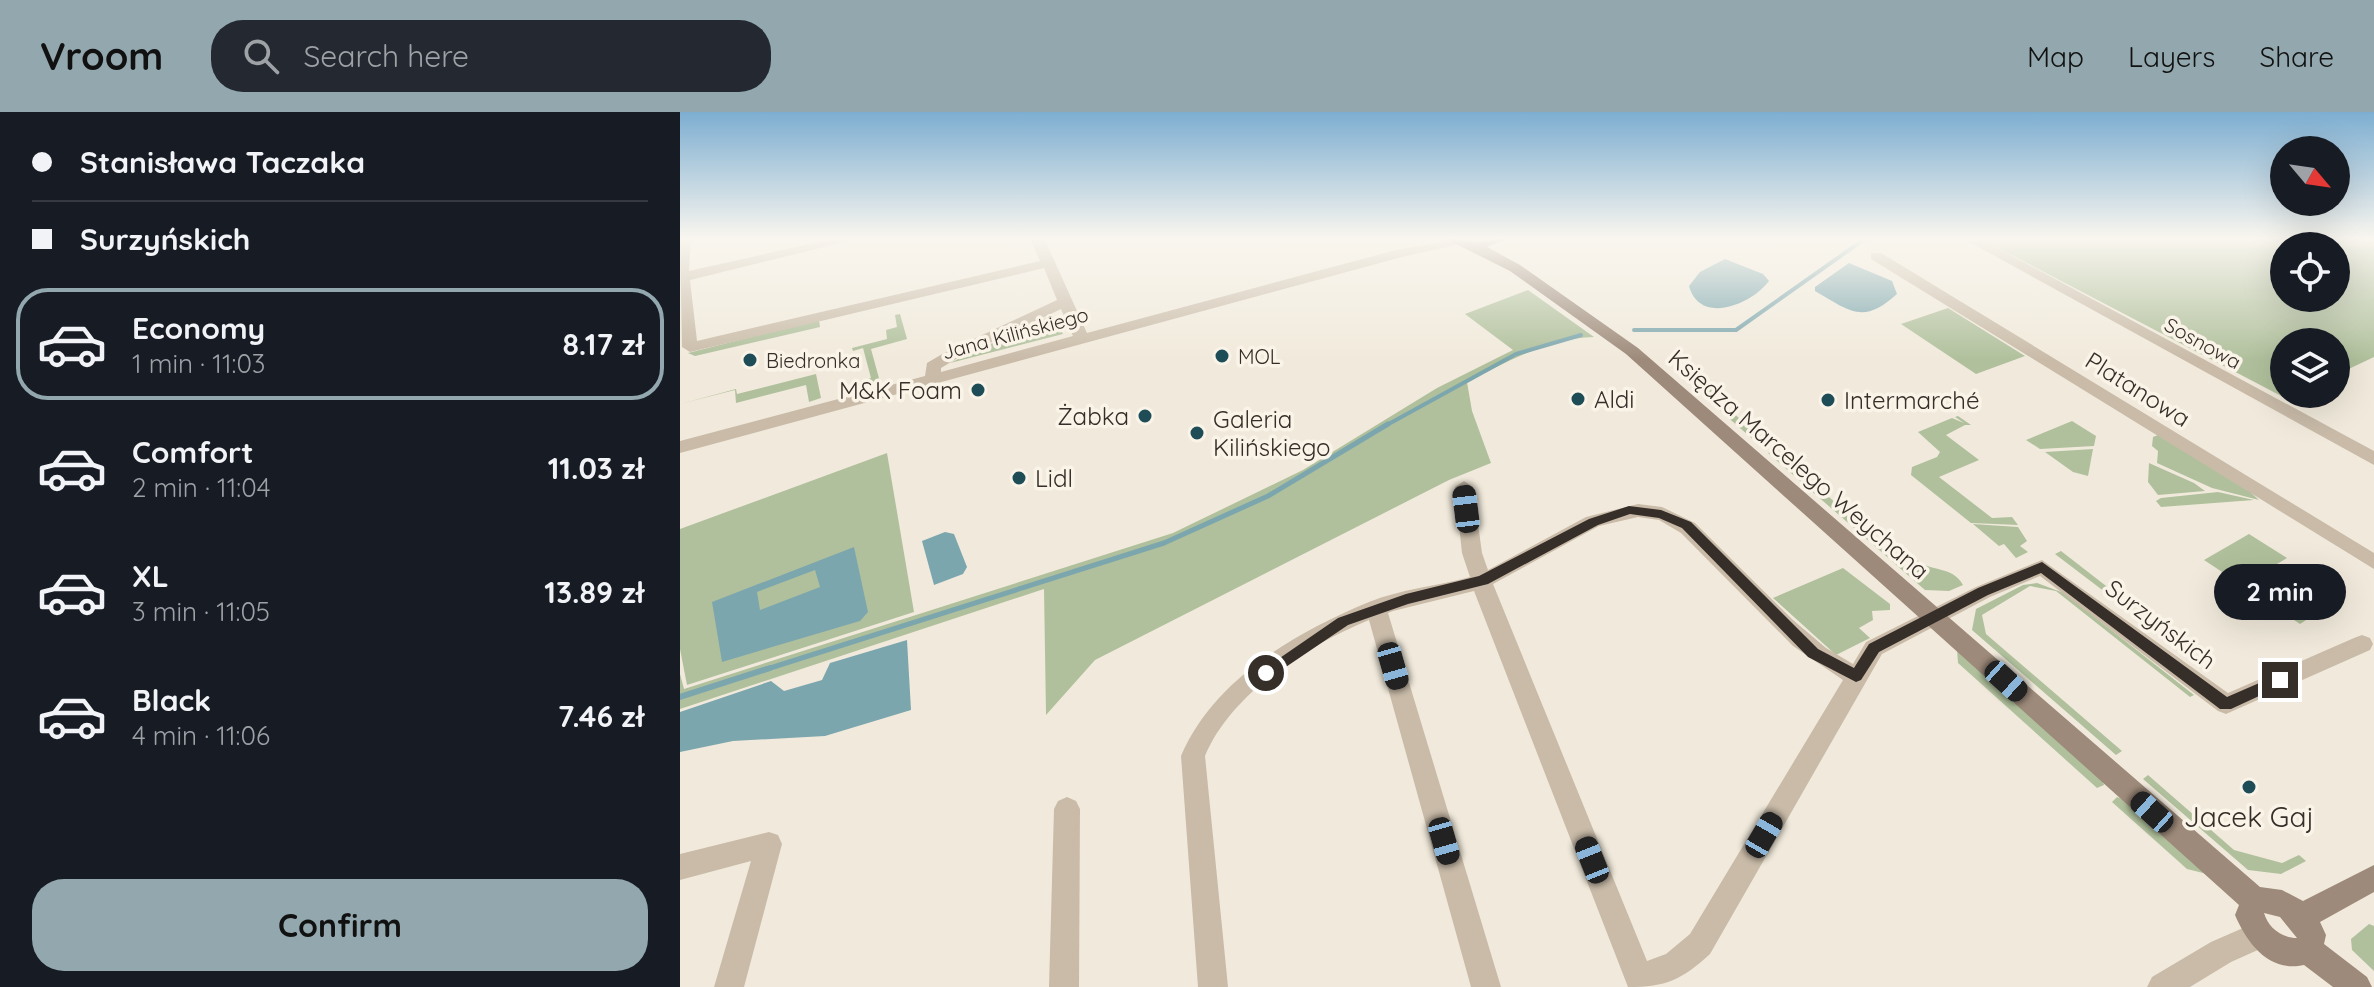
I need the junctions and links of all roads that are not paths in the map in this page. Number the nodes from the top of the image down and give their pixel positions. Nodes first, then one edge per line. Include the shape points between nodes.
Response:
1 (683, 279) edge
2 (981, 279) edge
3 (1056, 279) edge
4 (1305, 279) edge
5 (1530, 279) edge
6 (1913, 279) edge
7 (2044, 279) edge
8 (1066, 301) junction
9 (1082, 339) junction
10 (933, 377) junction
11 (682, 447) edge
12 (2374, 459) edge
13 (1464, 487) dead end
14 (2374, 562) edge
15 (1483, 580) junction
16 (1376, 608) junction
17 (1934, 617) junction
18 (2362, 644) dead end
19 (1856, 676) junction
20 (1067, 809) dead end
21 (680, 867) edge
22 (2374, 878) edge
23 (2255, 901) junction
24 (2301, 917) junction
25 (2259, 935) junction
26 (2308, 950) junction
27 (1642, 982) edge
28 (729, 987) edge
29 (1064, 987) edge
30 (1213, 987) edge
31 (1486, 987) edge
32 (2162, 987) edge
33 (2357, 987) edge

1 - 2 street via 690,347
3 - 8 street
4 - 9 street, Jana Kilińskiego
5 - 17 street, Księdza Marcelego Weychana via 1632,351
6 - 14 street, Platanowa
7 - 12 street, Sosnowa
8 - 9 street
8 - 10 street via 950,356 933,366
9 - 10 street, Jana Kilińskiego
10 - 11 street, Jana Kilińskiego
13 - 15 street via 1472,553
15 - 16 street
15 - 19 street via 1614,514 1661,514 1686,525 1813,653
15 - 27 street
16 - 30 street via 1343,622 1266,673 1217,713 1196,743
16 - 31 street
17 - 18 street, Surzyńskich via 2042,567 2226,704
17 - 19 street via 1874,648
17 - 23 street, Księdza Marcelego Weychana
19 - 27 street via 1700,944 1675,966
20 - 29 street
21 - 28 street via 769,844
22 - 24 street
23 - 24 street via 2276,901
23 - 25 street via 2249,915
24 - 26 street via 2312,935
25 - 26 street via 2285,952
25 - 32 street
26 - 33 street

